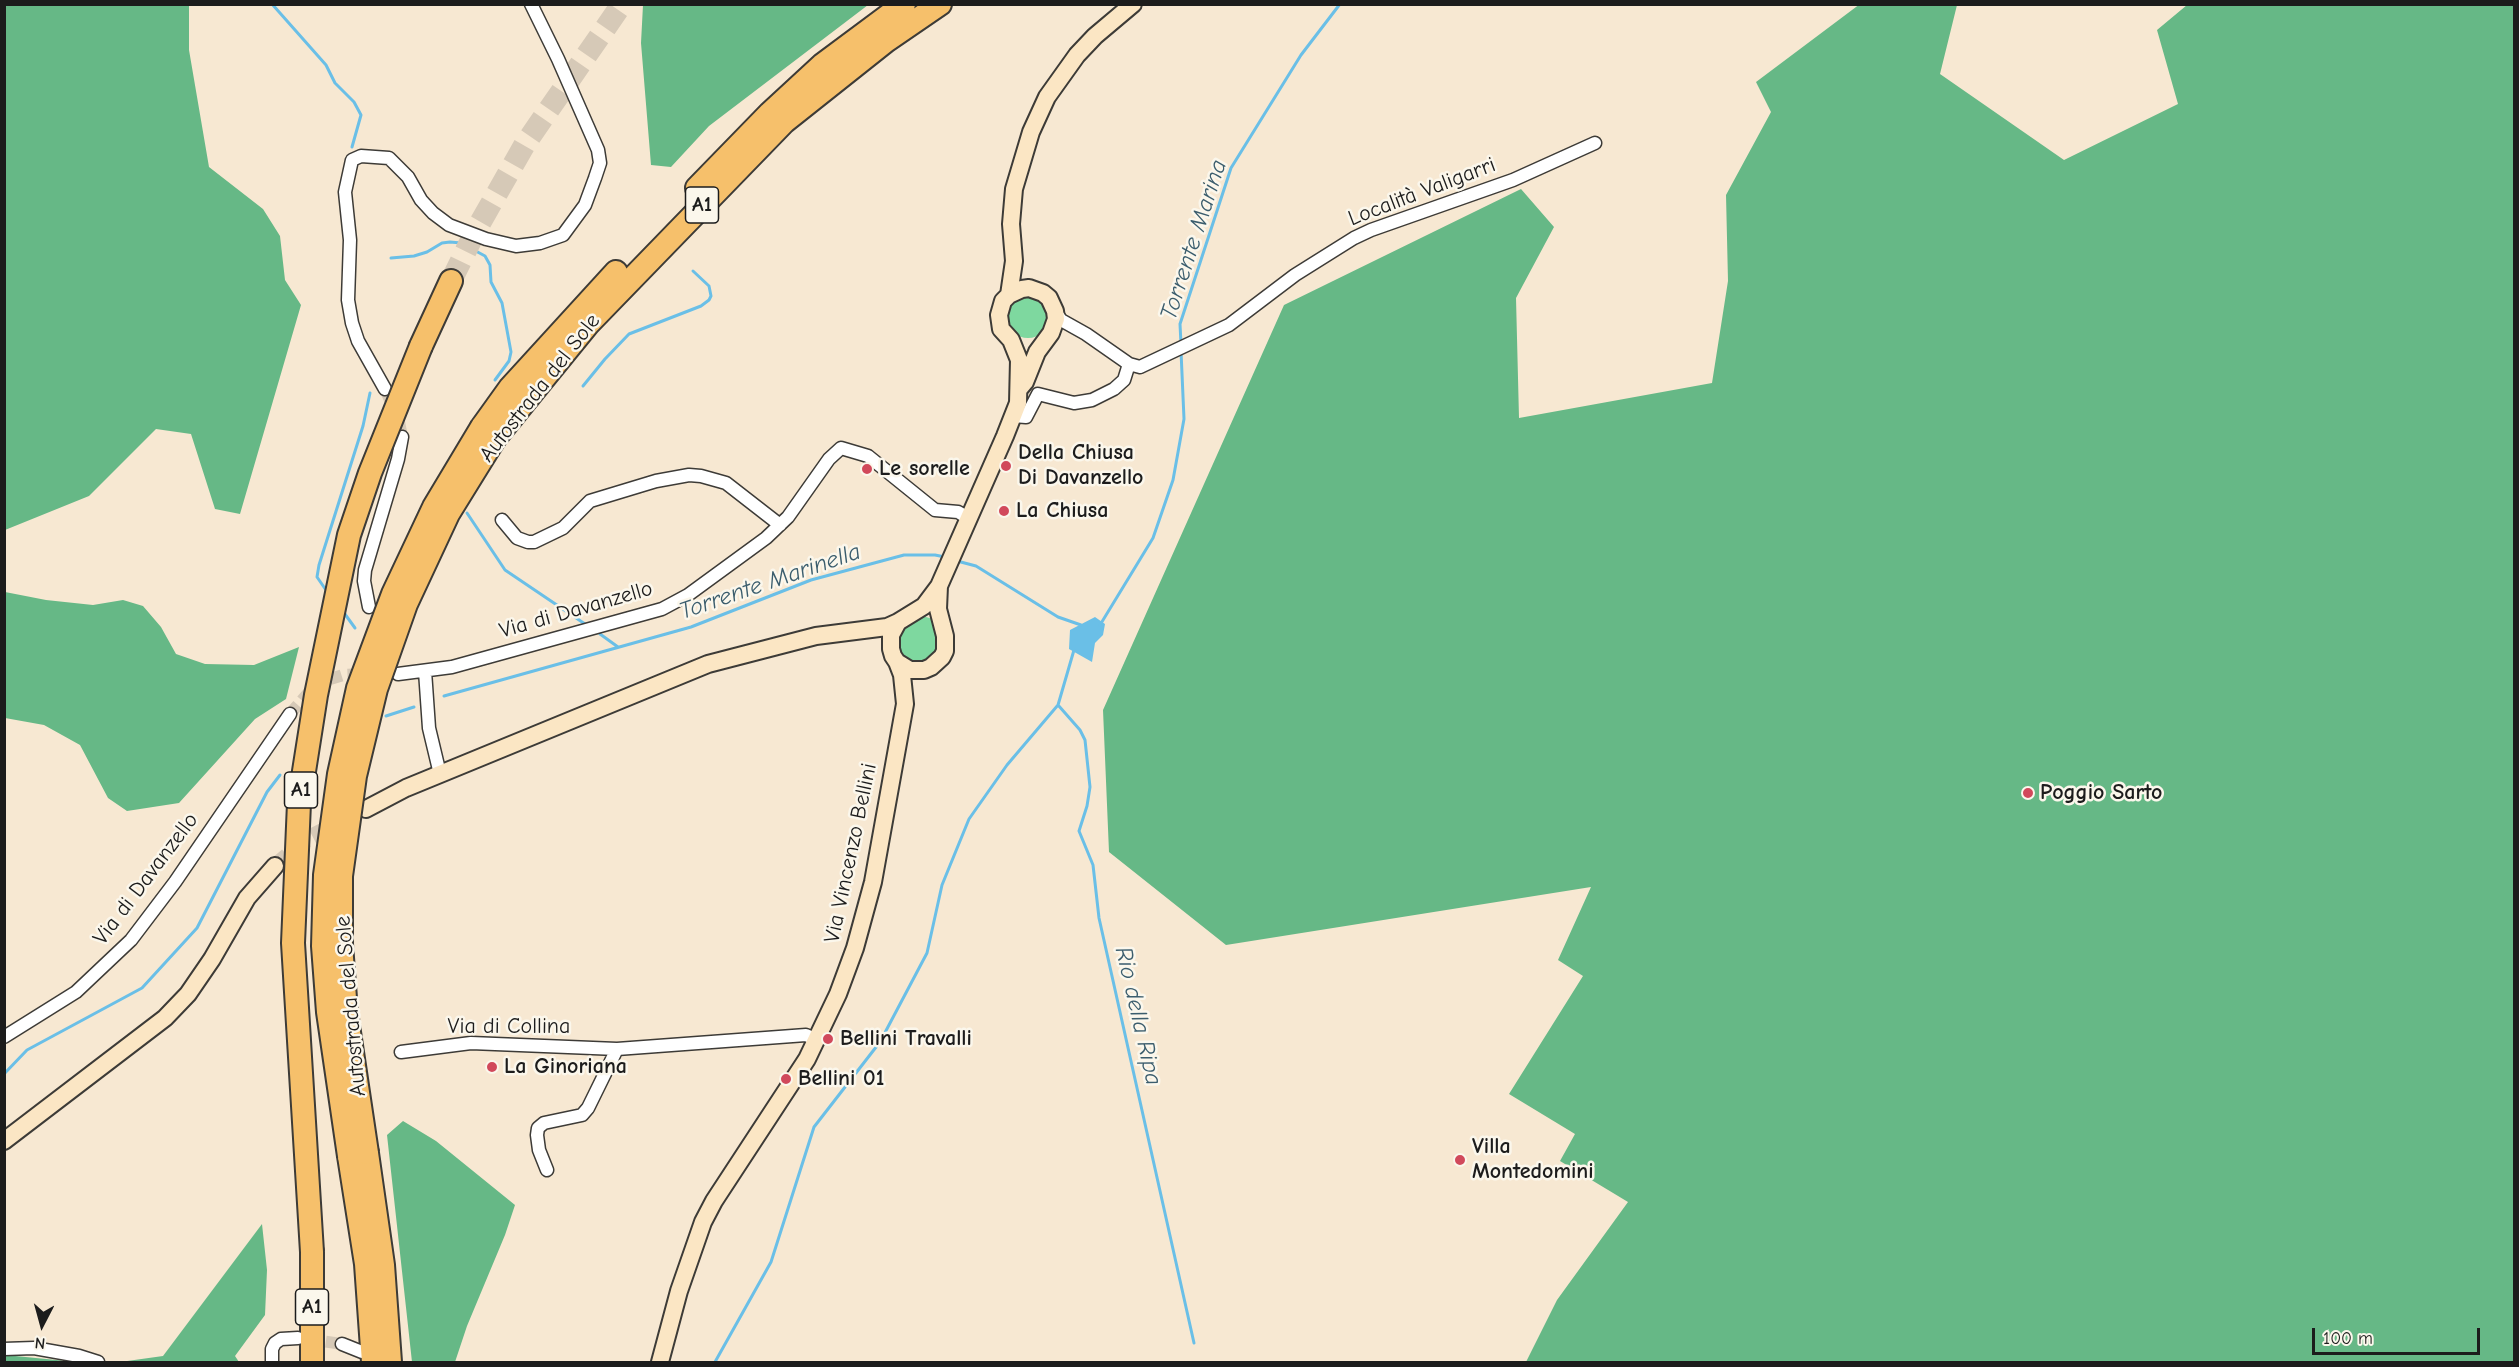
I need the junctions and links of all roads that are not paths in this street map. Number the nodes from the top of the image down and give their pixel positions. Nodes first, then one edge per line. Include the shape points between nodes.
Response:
1 (531, 4) edge
2 (904, 4) edge
3 (940, 4) edge
4 (1133, 4) edge
5 (1595, 143) dead end
6 (1014, 261) junction
7 (451, 281) tunnel mouth
8 (1037, 290) junction
9 (1009, 295) junction
10 (1055, 311) junction
11 (1074, 328) junction
12 (1049, 336) junction
13 (1011, 340) junction
14 (1129, 364) junction
15 (1020, 388) junction
16 (385, 389) tunnel mouth
17 (1013, 416) junction
18 (489, 433) junction
19 (402, 437) tunnel mouth
20 (970, 519) junction
21 (502, 520) dead end
22 (780, 525) junction
23 (941, 582) junction
24 (369, 607) dead end
25 (905, 619) junction
26 (943, 629) junction
27 (851, 631) junction
28 (894, 656) junction
29 (931, 667) junction
30 (425, 671) junction
31 (398, 674) dead end
32 (905, 704) junction
33 (290, 714) tunnel mouth
34 (440, 774) junction
35 (366, 809) dead end
36 (275, 866) tunnel mouth
37 (4, 1038) edge
38 (817, 1040) junction
39 (617, 1048) junction
40 (401, 1052) dead end
41 (4, 1141) edge
42 (358, 1154) junction
43 (547, 1170) dead end
44 (298, 1338) tunnel mouth
45 (342, 1344) tunnel mouth
46 (4, 1349) edge
47 (368, 1357) edge
48 (98, 1362) edge
49 (272, 1362) edge
50 (312, 1362) edge
51 (390, 1362) edge
52 (660, 1362) edge

1 - 16 street via 598,150 600,159 585,205 564,235 516,246 449,225 421,200 408,177 389,158 361,156 352,160 345,192 350,240 348,300 358,341
2 - 18 highway, Autostrada del Sole / A1 via 822,65 770,113 510,388
3 - 18 highway, Autostrada del Sole / A1 via 886,41 784,122 588,324
4 - 6 main road via 1077,55 1047,97 1031,132 1014,189
5 - 14 street, Località Valigarri via 1514,180 1354,238 1213,334 1147,365
6 - 8 main road
6 - 9 main road
7 - 50 highway, A1, bridge via 370,472 350,536 316,695 299,803 292,943 312,1252
8 - 9 main road via 1022,289
8 - 10 main road via 1049,298
9 - 13 main road via 999,315 1001,329
10 - 11 street
10 - 12 main road
11 - 12 street
11 - 14 street
12 - 13 main road via 1025,345
12 - 15 main road
13 - 15 main road via 1019,360
14 - 17 street via 1124,380 1114,390 1092,400 1074,403 1038,394 1026,417
15 - 17 main road
17 - 20 main road
18 - 42 highway, Autostrada del Sole / A1, bridge via 406,604 376,689 355,776 341,876 341,944
19 - 24 street via 365,570
20 - 22 street, Via di Davanzello via 958,512 935,510 868,456 841,448
20 - 23 main road
21 - 22 street via 517,538 534,542 563,528 590,501 689,475 726,483
22 - 30 street, Via di Davanzello via 688,595 662,609
23 - 25 main road via 924,606
23 - 26 main road via 938,609
25 - 26 main road via 926,616
25 - 27 main road via 887,627
25 - 28 main road via 891,635
26 - 29 main road via 945,651
27 - 28 main road via 872,639
27 - 34 main road via 708,664
28 - 29 main road via 910,670
28 - 32 main road, Via Vincenzo Bellini via 902,675
29 - 32 main road, Via Vincenzo Bellini
30 - 31 street, Via di Davanzello
30 - 34 street via 429,728
32 - 38 main road, Via Vincenzo Bellini via 866,914
33 - 37 street, Via di Davanzello via 131,940 76,992
34 - 35 main road
36 - 41 main road via 248,898 188,994 165,1018
38 - 39 street, Via di Collina via 806,1035
38 - 52 main road, Via Vincenzo Bellini via 703,1222
39 - 40 street, Via di Collina via 471,1043
39 - 43 street via 582,1115 544,1123 538,1128 539,1150
42 - 47 highway, Autostrada del Sole / A1
42 - 51 highway, Autostrada del Sole / A1 via 382,1265
44 - 49 street via 275,1343
45 - 47 street
46 - 48 street via 34,1348

